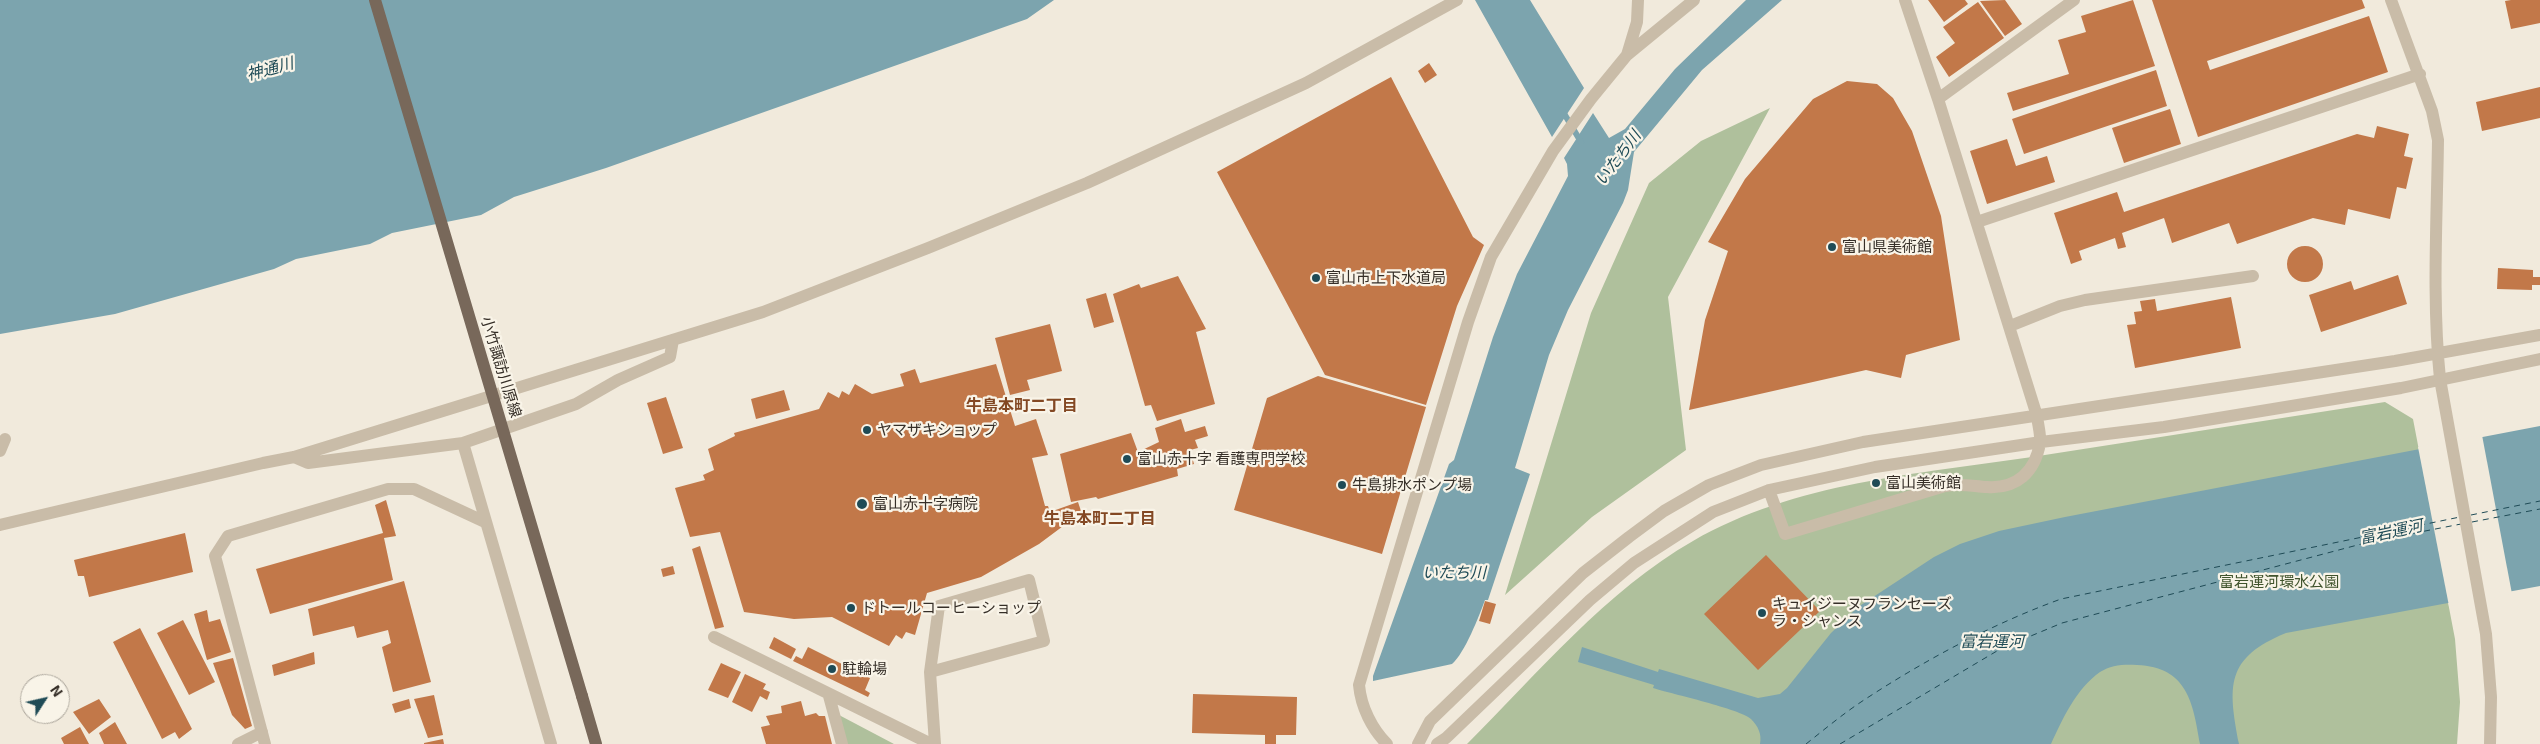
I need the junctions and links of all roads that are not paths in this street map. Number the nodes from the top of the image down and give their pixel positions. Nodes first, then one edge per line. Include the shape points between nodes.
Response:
1 (375, 0) edge
2 (1457, 0) edge
3 (1638, 0) edge
4 (1694, 0) edge
5 (1905, 0) edge
6 (2074, 0) edge
7 (2391, 0) edge
8 (1627, 55) junction
9 (2420, 74) junction
10 (1938, 99) junction
11 (1977, 222) junction
12 (2253, 276) dead end
13 (2010, 326) junction
14 (2540, 335) edge
15 (673, 340) junction
16 (2437, 353) junction
17 (2540, 359) edge
18 (2440, 380) junction
19 (2037, 416) junction
20 (2041, 442) junction
21 (462, 443) junction
22 (294, 457) junction
23 (1769, 490) junction
24 (485, 522) junction
25 (0, 525) edge
26 (714, 637) dead end
27 (930, 672) junction
28 (829, 696) junction
29 (264, 738) edge
30 (238, 744) edge
31 (552, 744) edge
32 (596, 744) edge
33 (842, 744) edge
34 (931, 744) edge
35 (935, 744) edge
36 (1387, 744) edge
37 (1418, 744) edge
38 (1437, 744) edge
39 (2490, 744) edge

1 - 32 main road, 小竹諏訪川原線, bridge
2 - 15 street via 1306,83 1087,183 762,312
3 - 8 street via 1638,22
4 - 8 street
5 - 10 street
6 - 10 street
7 - 9 street
8 - 36 street via 1553,150 1488,266 1468,322 1359,685 1360,699 1376,733
9 - 11 street
9 - 16 street via 2438,140
10 - 11 street
11 - 13 street
12 - 13 street via 2084,300
13 - 19 street
14 - 16 street
15 - 21 street via 670,357 618,380 576,404
15 - 22 street
16 - 18 street
16 - 19 street
17 - 18 street
18 - 20 street via 2164,427
18 - 39 street via 2486,634 2491,697
19 - 20 street
19 - 37 street via 1863,442 1761,466 1709,485 1664,511 1583,573 1430,721
20 - 23 street via 1875,467
20 - 23 street via 2035,462 2020,481 2009,485 1945,486 1786,534
21 - 22 street via 308,463
21 - 24 street
22 - 25 street
23 - 38 street via 1712,512 1634,563 1590,600
24 - 29 street via 414,489 388,490 228,536 215,556
24 - 31 street
26 - 28 street
27 - 27 street via 939,606 1029,580 1044,641
27 - 35 street
28 - 33 street
28 - 34 street
29 - 30 street

